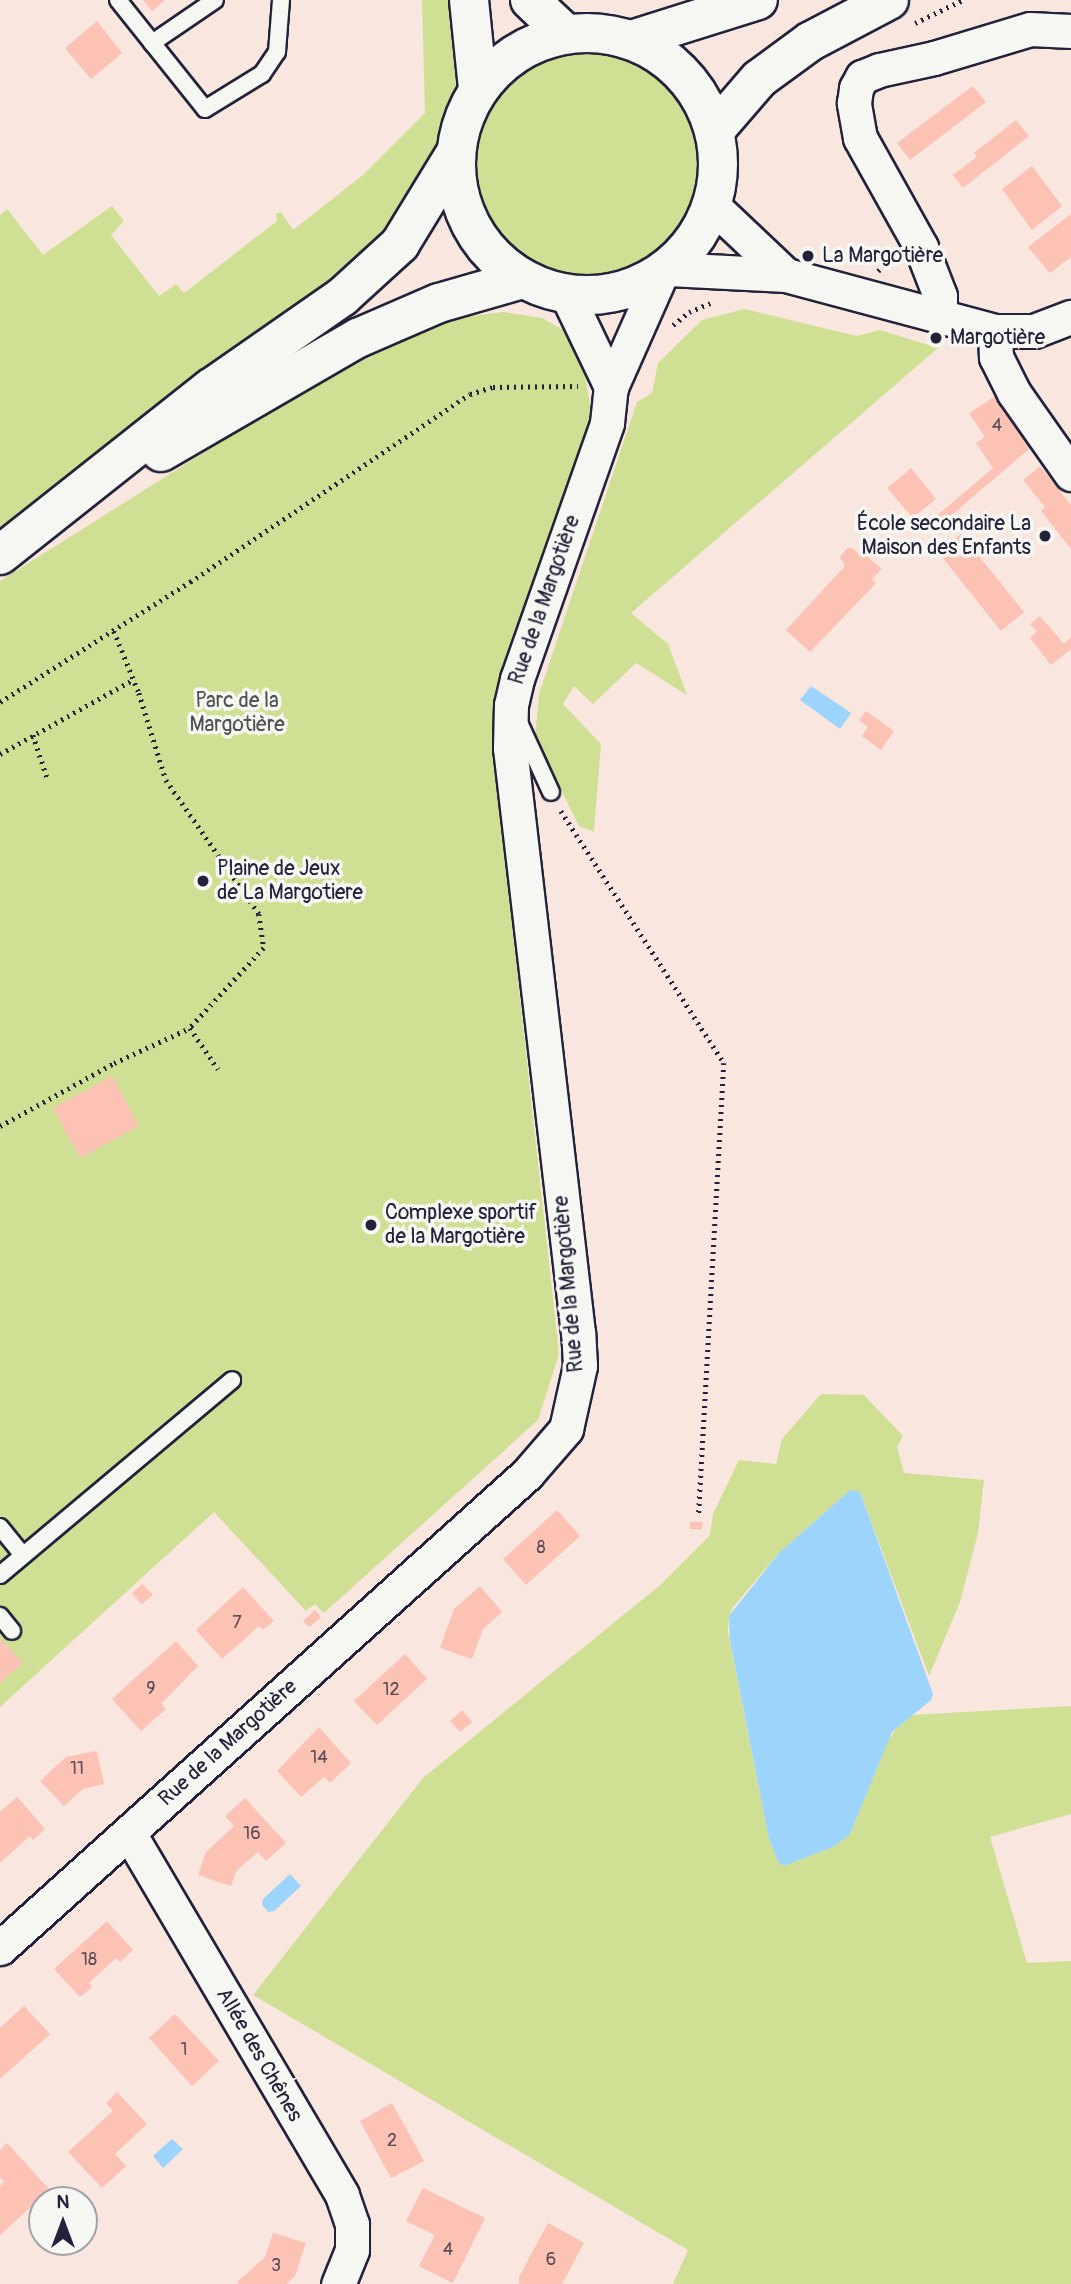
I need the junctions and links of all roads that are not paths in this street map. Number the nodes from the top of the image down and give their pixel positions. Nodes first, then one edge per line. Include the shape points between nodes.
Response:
1 (118, 0) edge
2 (215, 0) edge
3 (281, 0) edge
4 (469, 0) edge
5 (530, 0) edge
6 (758, 0) edge
7 (889, 0) edge
8 (1071, 31) edge
9 (566, 34) junction
10 (631, 40) junction
11 (152, 43) junction
12 (478, 89) junction
13 (715, 130) junction
14 (455, 154) junction
15 (713, 206) junction
16 (665, 271) junction
17 (786, 275) junction
18 (522, 279) junction
19 (567, 295) junction
20 (940, 317) junction
21 (1071, 317) edge
22 (995, 331) junction
23 (611, 387) junction
24 (1071, 474) edge
25 (57, 513) junction
26 (0, 555) edge
27 (511, 705) junction
28 (551, 792) road end
29 (232, 1380) dead end
30 (0, 1527) edge
31 (23, 1555) junction
32 (0, 1575) edge
33 (0, 1616) edge
34 (12, 1631) dead end
35 (129, 1833) junction
36 (0, 1948) edge
37 (338, 2284) edge

1 - 11 lane
2 - 11 lane
3 - 11 lane via 277,52 262,74 205,109
4 - 12 main road
5 - 9 main road
6 - 10 main road
7 - 13 main road via 811,41 759,79
8 - 20 street via 1030,29 879,70 862,77 856,88 860,138 921,247 940,296
9 - 10 main road via 599,33
9 - 12 main road via 516,53
10 - 13 main road via 660,54 684,75 703,100
12 - 14 main road via 462,120
13 - 15 main road via 720,168
14 - 18 main road via 457,191 470,226 492,256
14 - 25 main road via 400,244 342,297 211,388
15 - 16 main road via 695,240
15 - 17 street
16 - 17 street
16 - 19 main road via 616,293
16 - 23 street, Rue de la Margotière
17 - 20 street
18 - 19 main road
18 - 25 main road via 439,303 358,338
19 - 23 street
20 - 22 street
21 - 22 street via 1034,331
22 - 24 street via 996,357 1014,393
23 - 27 street, Rue de la Margotière via 607,423
25 - 26 main road
27 - 28 lane
27 - 35 street, Rue de la Margotière via 510,748 580,1366 566,1429 527,1474
29 - 31 lane
30 - 31 lane
31 - 32 lane
33 - 34 lane
35 - 36 street, Rue de la Margotière
35 - 37 street, Allée des Chênes via 342,2195 352,2224 352,2250

